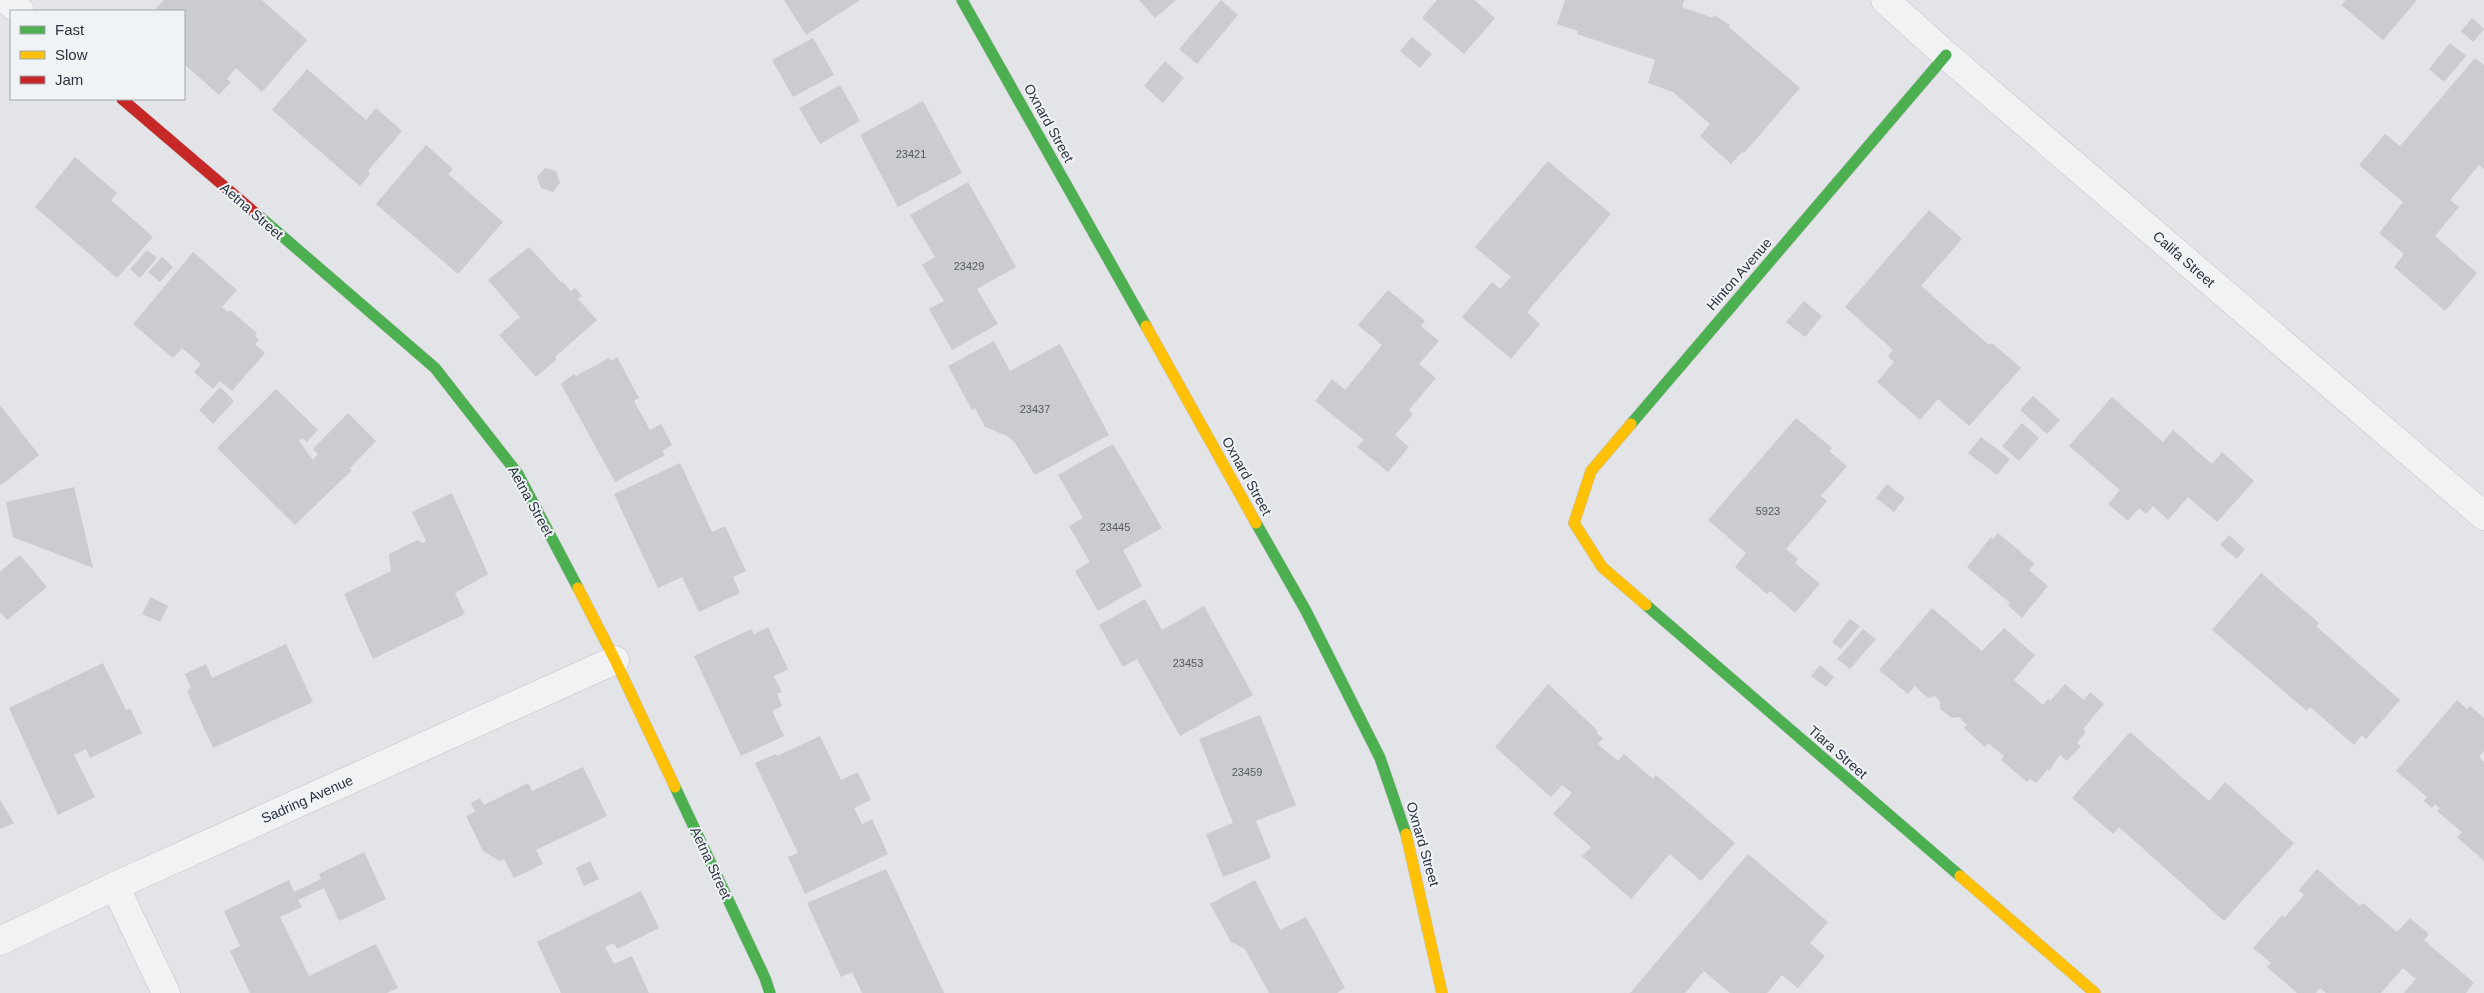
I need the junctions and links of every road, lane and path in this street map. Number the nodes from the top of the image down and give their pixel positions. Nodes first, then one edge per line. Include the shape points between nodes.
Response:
1 (7, 0) edge
2 (962, 0) edge
3 (1885, 0) edge
4 (19, 10) edge
5 (1946, 55) junction
6 (123, 100) edge
7 (2484, 516) edge
8 (1574, 523) joint
9 (615, 660) junction
10 (115, 886) junction
11 (0, 940) edge
12 (166, 993) edge
13 (770, 993) edge
14 (1442, 993) edge
15 (2094, 993) edge

1 - 4 street
2 - 14 street, Oxnard Street via 1306,611 1380,758 1406,829
3 - 5 street, Califa Street
5 - 7 street, Califa Street
5 - 8 street, Hinton Avenue via 1590,471
6 - 9 street, Aetna Street via 435,368 518,474
8 - 15 street, Tiara Street via 1602,567
9 - 10 street, Sadring Avenue
9 - 13 street, Aetna Street via 766,978
10 - 11 street, Sadring Avenue
10 - 12 street

